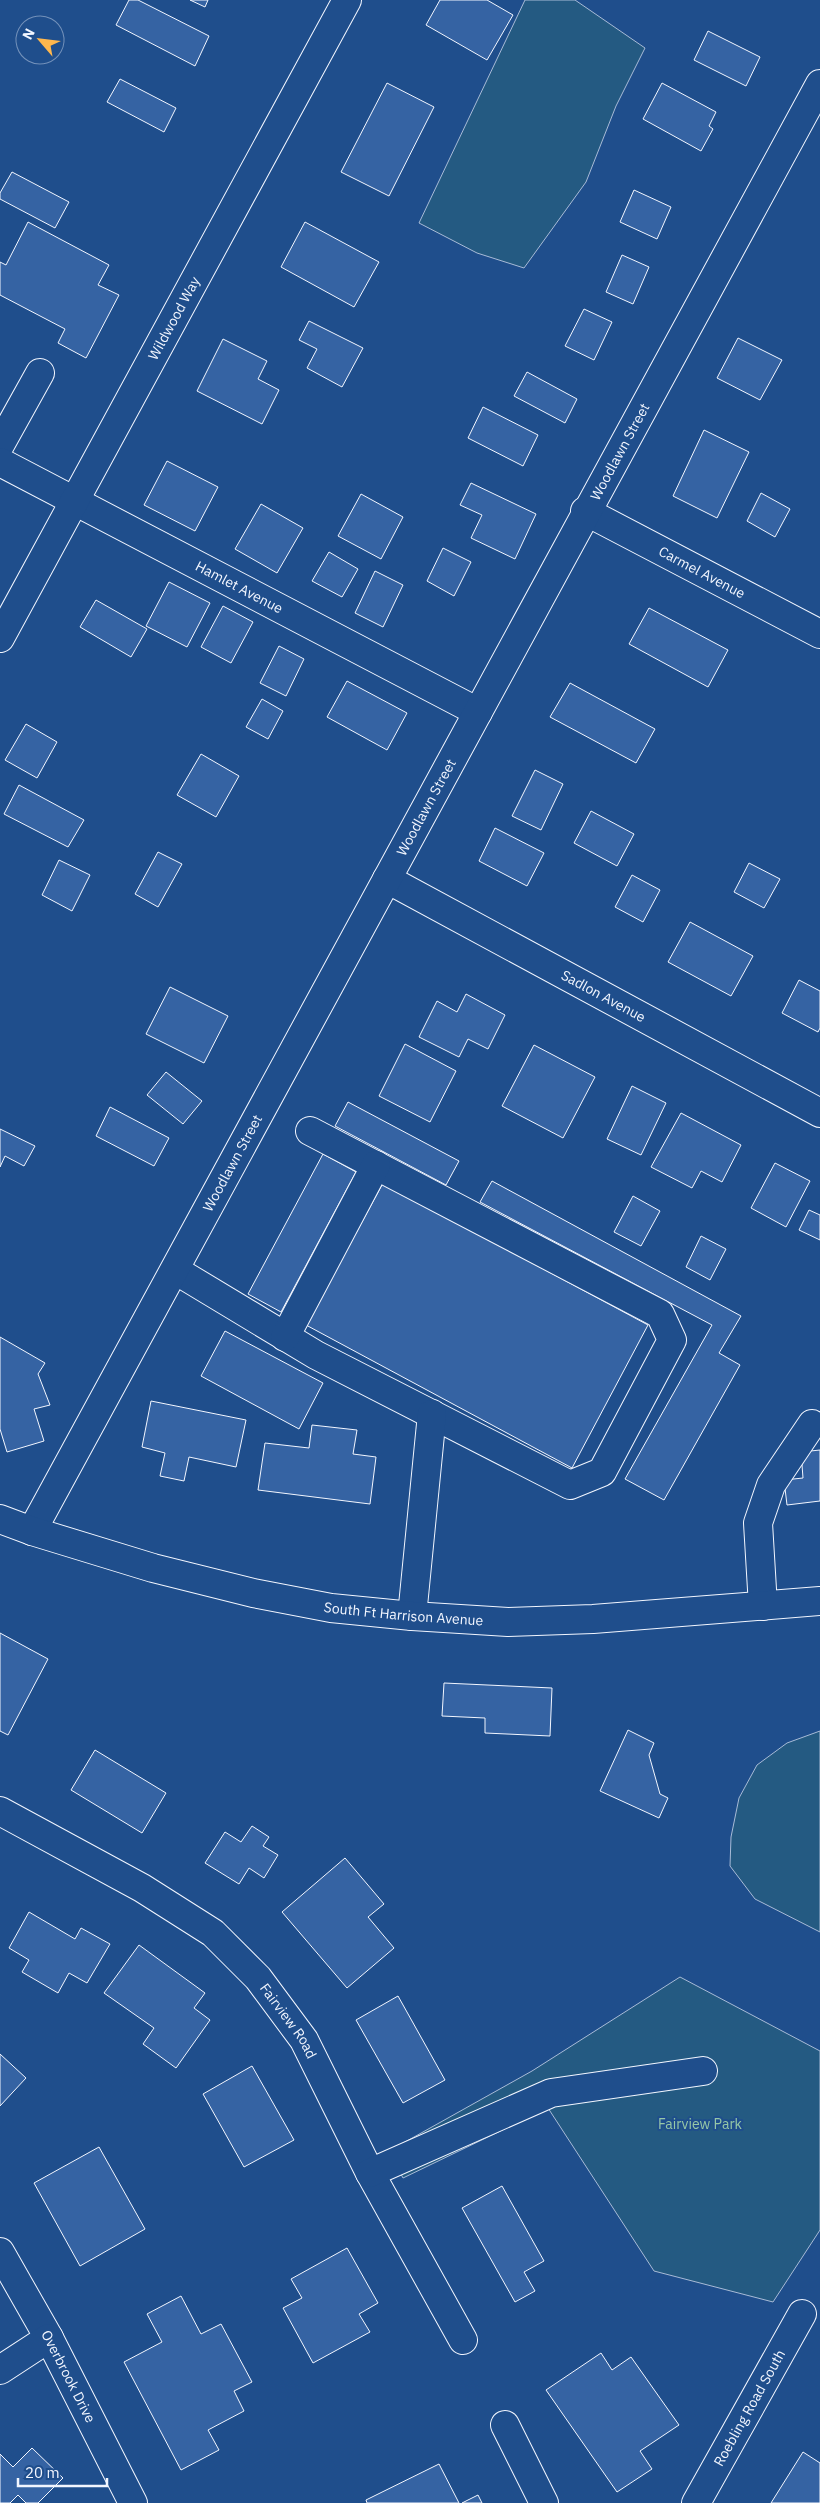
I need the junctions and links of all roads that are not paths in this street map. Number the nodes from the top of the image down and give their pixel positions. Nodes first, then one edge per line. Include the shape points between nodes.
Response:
1 (347, 0) edge
2 (820, 84) edge
3 (40, 373) dead end
4 (0, 445) edge
5 (0, 462) edge
6 (75, 501) junction
7 (586, 511) junction
8 (820, 634) edge
9 (0, 638) edge
10 (478, 712) junction
11 (387, 879) junction
12 (820, 1113) edge
13 (310, 1132) dead end
14 (376, 1165) junction
15 (175, 1270) junction
16 (285, 1337) junction
17 (432, 1414) junction
18 (812, 1424) dead end
19 (0, 1519) edge
20 (32, 1531) junction
21 (820, 1601) edge
22 (763, 1606) junction
23 (412, 1616) junction
24 (0, 1810) edge
25 (703, 2071) dead end
26 (370, 2173) junction
27 (0, 2252) edge
28 (802, 2314) dead end
29 (49, 2338) junction
30 (463, 2340) dead end
31 (0, 2370) edge
32 (505, 2425) dead end
33 (133, 2503) edge
34 (544, 2503) edge
35 (696, 2503) edge

1 - 6 street, Wildwood Way
2 - 7 street, Woodlawn Street
3 - 4 street
5 - 6 street, Hamlet Avenue
6 - 9 street, Wildwood Way
6 - 10 street, Hamlet Avenue
7 - 8 street, Carmel Avenue
7 - 10 street, Woodlawn Street
10 - 11 street, Woodlawn Street
11 - 12 street, Sadlon Avenue
11 - 15 street, Woodlawn Street
13 - 14 street
14 - 16 street
14 - 17 street via 660,1314 672,1340 602,1472 570,1484
15 - 16 street
15 - 20 street, Woodlawn Street
16 - 17 street
17 - 23 street
18 - 22 street via 771,1485 758,1523
19 - 20 street, South Ft Harrison Avenue
20 - 23 street, South Ft Harrison Avenue via 153,1568 253,1593 331,1608
21 - 22 street, South Ft Harrison Avenue
22 - 23 street, South Ft Harrison Avenue via 593,1620 508,1622
24 - 26 street, Fairview Road via 142,1888 213,1933 258,1978 304,2040
25 - 26 street via 551,2093
26 - 30 street, Fairview Road
27 - 29 street, Overbrook Drive
28 - 35 street, Roebling Road South
29 - 31 street
29 - 33 street, Overbrook Drive
32 - 34 street

